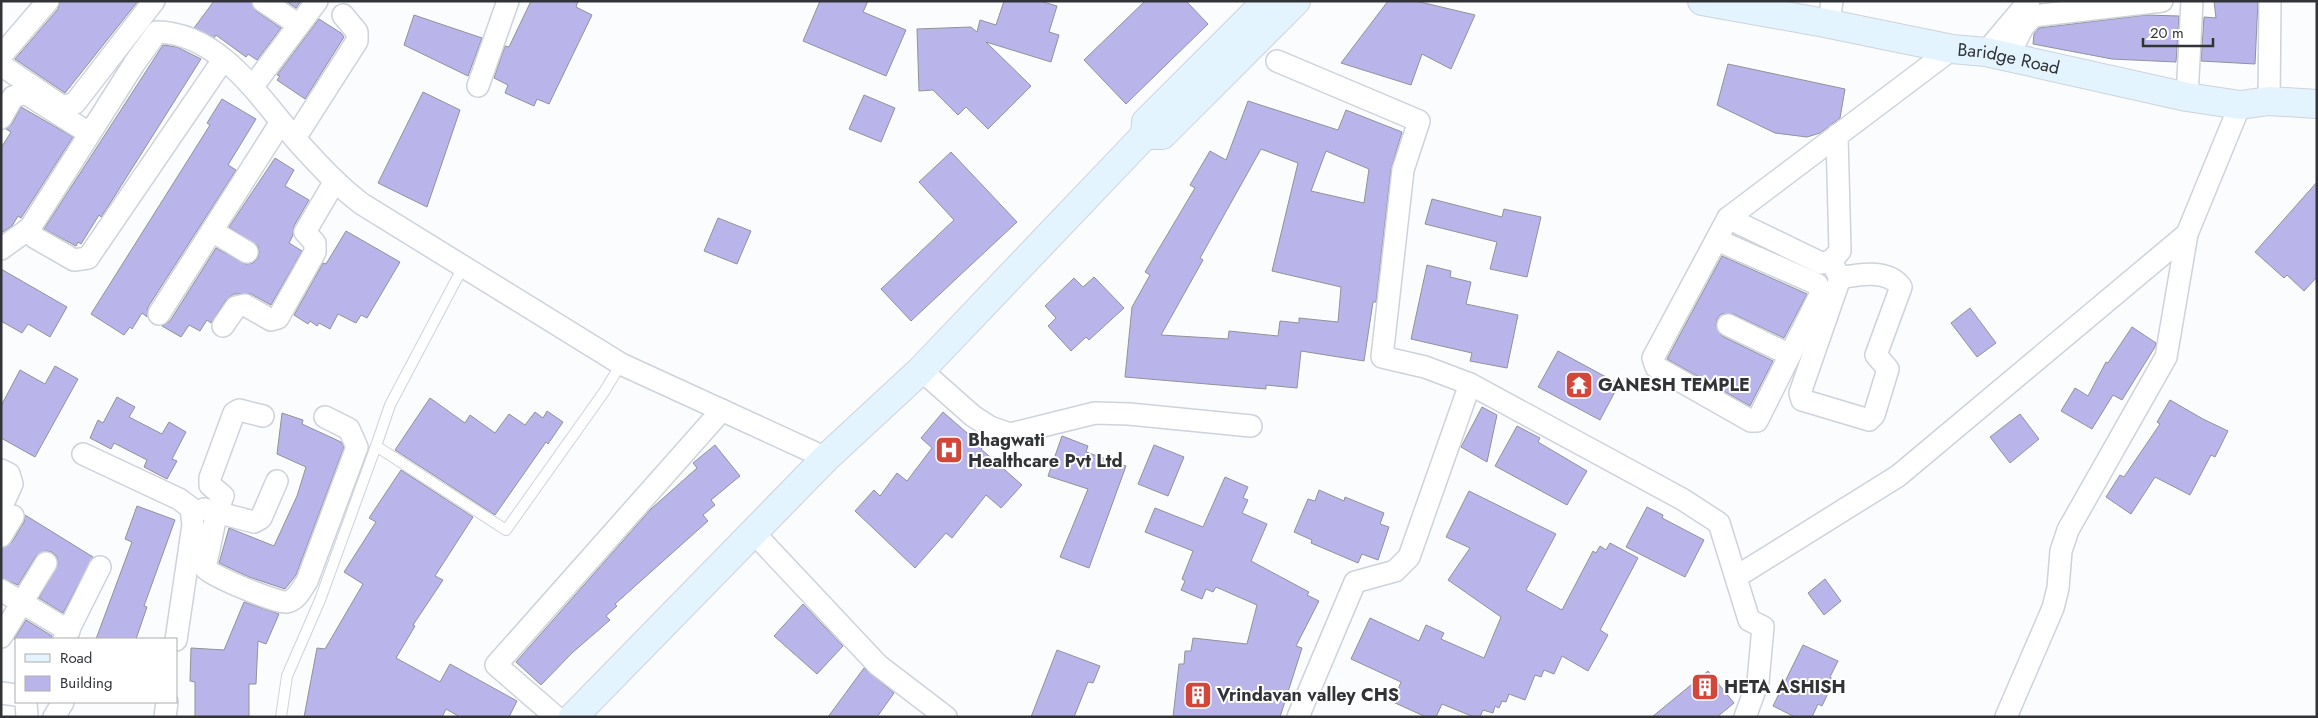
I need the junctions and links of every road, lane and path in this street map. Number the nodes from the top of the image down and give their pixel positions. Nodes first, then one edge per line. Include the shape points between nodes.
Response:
1 (48, 1) edge
2 (154, 1) edge
3 (262, 1) edge
4 (316, 1) edge
5 (508, 1) edge
6 (1267, 1) edge
7 (1296, 1) edge
8 (2029, 1) edge
9 (2162, 1) edge
10 (2192, 1) edge
11 (2270, 1) edge
12 (1716, 2) edge
13 (1830, 12) edge
14 (343, 15) dead end
15 (299, 25) junction
16 (1952, 49) junction
17 (1997, 54) junction
18 (1, 56) edge
19 (223, 60) junction
20 (1278, 61) dead end
21 (1, 65) edge
22 (253, 86) junction
23 (478, 86) dead end
24 (2187, 97) junction
25 (2268, 101) junction
26 (2317, 104) edge
27 (2240, 105) junction
28 (1, 118) edge
29 (288, 130) junction
30 (90, 134) junction
31 (1145, 135) junction
32 (1837, 135) junction
33 (335, 181) junction
34 (1728, 218) junction
35 (30, 228) junction
36 (212, 231) junction
37 (2187, 234) junction
38 (1717, 240) junction
39 (1, 249) edge
40 (248, 252) dead end
41 (464, 265) junction
42 (1836, 270) junction
43 (159, 314) dead end
44 (1728, 325) dead end
45 (222, 326) dead end
46 (1790, 355) junction
47 (621, 364) junction
48 (921, 370) junction
49 (1470, 384) junction
50 (722, 410) junction
51 (263, 416) dead end
52 (325, 417) dead end
53 (1251, 426) dead end
54 (376, 446) junction
55 (83, 454) dead end
56 (826, 458) junction
57 (1, 470) edge
58 (277, 481) dead end
59 (191, 508) junction
60 (217, 511) junction
61 (7, 512) edge
62 (753, 532) junction
63 (1, 536) edge
64 (46, 562) dead end
65 (100, 567) dead end
66 (1736, 577) junction
67 (1, 590) edge
68 (22, 602) junction
69 (66, 635) edge
70 (1, 637) edge
71 (176, 638) edge
72 (1, 693) edge
73 (15, 695) edge
74 (26, 703) edge
75 (62, 703) edge
76 (167, 703) edge
77 (27, 717) edge
78 (54, 717) edge
79 (165, 717) edge
80 (281, 717) edge
81 (556, 717) edge
82 (573, 717) edge
83 (946, 717) edge
84 (1298, 717) edge
85 (1746, 717) edge
86 (2006, 717) edge

1 - 18 street
2 - 21 street via 76,103 63,107
3 - 15 street
4 - 15 street
5 - 23 street
6 - 31 main road via 1146,122
7 - 31 main road via 1162,135
8 - 17 street
9 - 17 street via 2033,16
10 - 24 street
11 - 25 street
12 - 13 main road, Baridge Road
13 - 16 main road, Baridge Road
14 - 29 street via 357,32 357,41
15 - 22 street
16 - 17 main road, Baridge Road
16 - 32 street
17 - 24 main road, Baridge Road
19 - 22 street
19 - 30 street via 200,42 171,32 158,32
19 - 35 street via 88,258 74,260 34,237
20 - 49 street via 1419,121 1403,170 1382,357 1425,367
22 - 29 street
24 - 27 main road, Baridge Road
25 - 26 main road, Baridge Road
25 - 27 main road, Baridge Road
27 - 37 street
28 - 30 street via 13,97 24,93
29 - 33 street
29 - 36 street
30 - 35 street
31 - 48 main road
32 - 34 street
32 - 42 street via 1840,251
33 - 41 street via 362,204
33 - 45 street via 305,232 315,243 315,252 278,318 271,320 245,305 236,307
34 - 38 street
34 - 42 street
35 - 39 street
36 - 40 street
36 - 43 street
37 - 66 street via 1898,476
37 - 86 street via 2166,357 2068,530 2061,551 2053,608
38 - 46 street via 1817,284 1821,292
38 - 46 street via 1653,358 1656,367 1751,421 1757,421
41 - 47 street
41 - 54 lane via 390,405
42 - 42 street via 1800,394 1802,400 1869,420 1874,415 1888,369 1876,355 1901,287 1897,282 1876,274
44 - 46 street
47 - 50 street
47 - 54 lane via 506,530
48 - 53 street via 973,416 1010,434 1095,413
48 - 56 main road
49 - 66 street via 1674,495 1719,523
49 - 84 street via 1409,557 1395,571 1355,582
50 - 56 street
50 - 81 street via 496,665
51 - 60 street via 239,410 234,413 210,478 210,485 223,496
52 - 60 street via 349,429 357,447 307,581 295,599 286,602 209,573 205,568
54 - 80 lane via 320,600 288,676
55 - 59 street via 179,499
56 - 62 main road
57 - 61 street via 9,474 12,484
58 - 60 street via 261,518 254,522
59 - 60 street
59 - 71 street via 193,525
61 - 63 street
62 - 82 main road
62 - 83 street via 878,665
64 - 68 street
65 - 69 street
66 - 85 street via 1749,620 1763,627 1758,682
67 - 68 street
68 - 69 street
68 - 70 street
72 - 73 street
74 - 77 street
75 - 78 street
76 - 79 street

